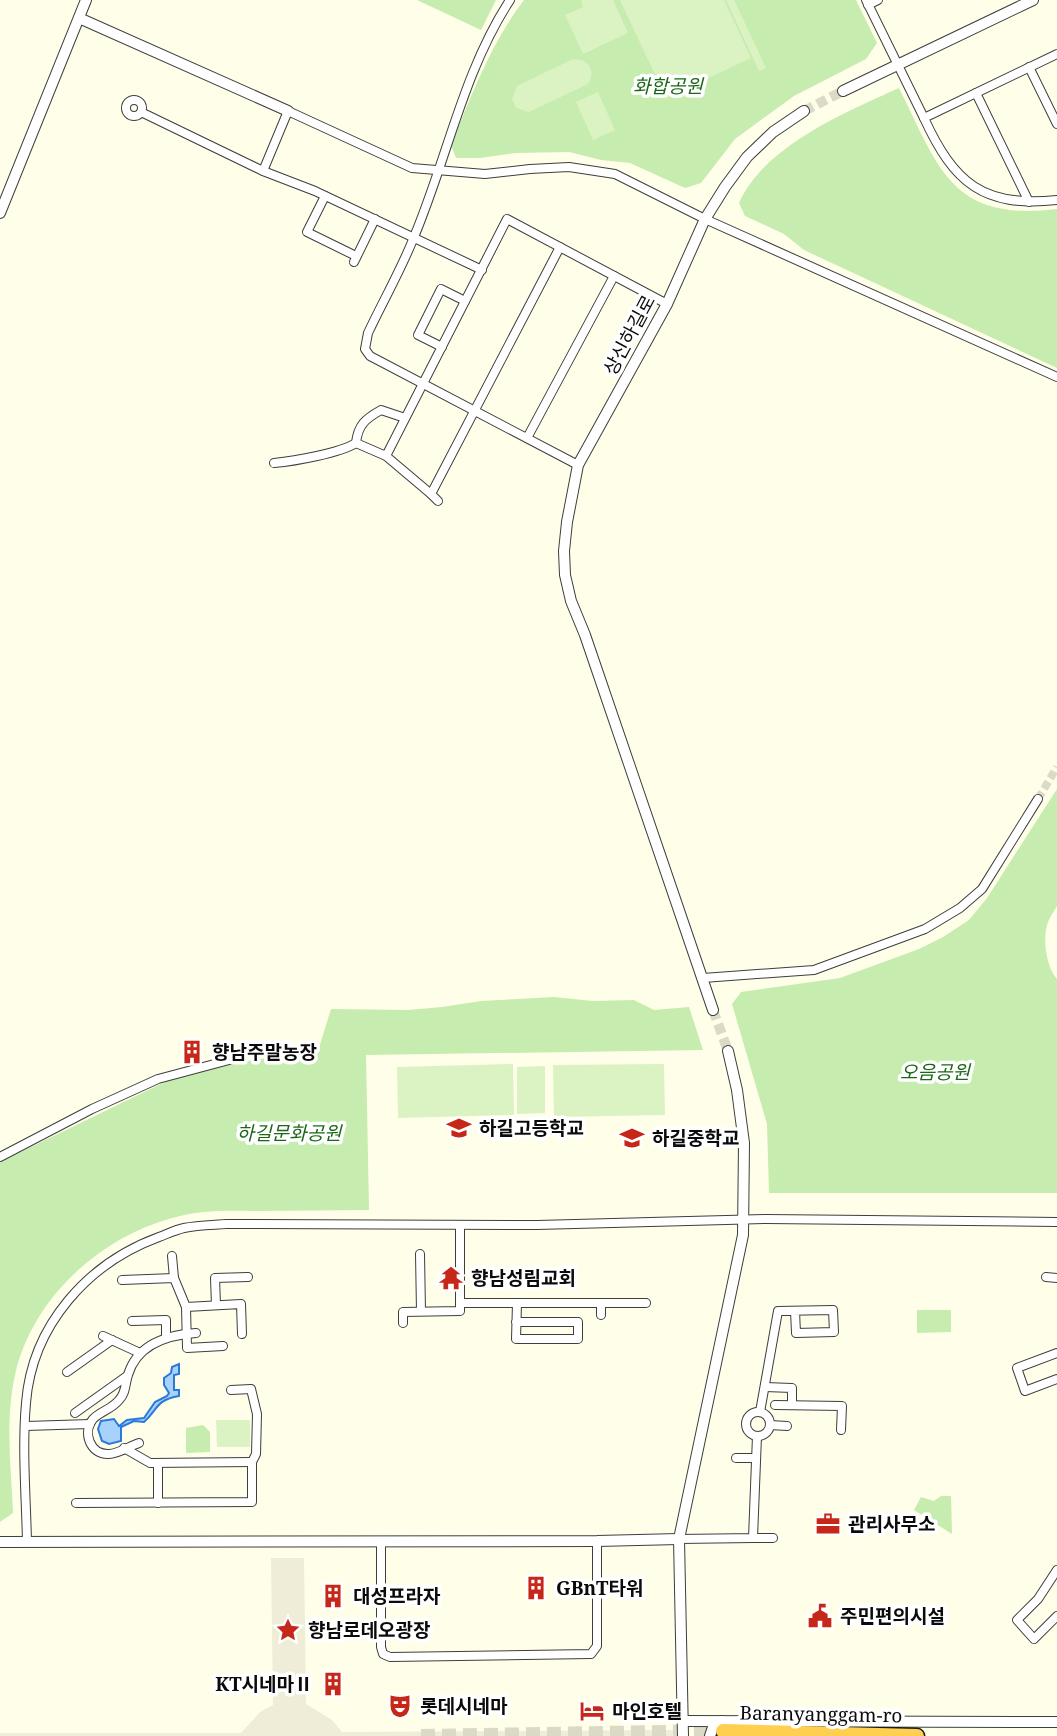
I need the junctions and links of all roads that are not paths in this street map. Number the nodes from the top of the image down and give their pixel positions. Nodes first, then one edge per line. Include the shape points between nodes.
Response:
1 (86, 0) edge
2 (510, 0) edge
3 (878, 0) edge
4 (1033, 0) edge
5 (867, 2) edge
6 (79, 18) junction
7 (1057, 54) edge
8 (897, 65) junction
9 (1030, 67) junction
10 (843, 91) tunnel mouth
11 (976, 93) junction
12 (141, 111) dead end
13 (288, 111) junction
14 (804, 111) tunnel mouth
15 (924, 118) junction
16 (1057, 124) edge
17 (263, 171) junction
18 (437, 172) junction
19 (325, 195) junction
20 (1057, 200) edge
21 (1029, 202) junction
22 (0, 213) edge
23 (375, 219) junction
24 (705, 219) junction
25 (414, 237) junction
26 (560, 247) junction
27 (482, 270) junction
28 (614, 276) junction
29 (465, 301) junction
30 (667, 304) junction
31 (442, 347) junction
32 (1057, 377) edge
33 (423, 384) junction
34 (474, 411) junction
35 (405, 418) junction
36 (527, 438) junction
37 (356, 443) junction
38 (386, 456) junction
39 (274, 463) dead end
40 (578, 465) junction
41 (430, 494) junction
42 (438, 501) dead end
43 (1038, 799) tunnel mouth
44 (704, 978) junction
45 (713, 1010) tunnel mouth
46 (728, 1051) tunnel mouth
47 (233, 1059) dead end
48 (0, 1157) edge
49 (743, 1220) junction
50 (1057, 1222) edge
51 (460, 1225) junction
52 (420, 1254) dead end
53 (172, 1256) dead end
54 (1046, 1277) dead end
55 (174, 1278) junction
56 (248, 1278) dead end
57 (1057, 1278) edge
58 (122, 1280) dead end
59 (460, 1303) junction
60 (517, 1303) junction
61 (601, 1303) junction
62 (646, 1303) dead end
63 (216, 1305) junction
64 (186, 1307) junction
65 (421, 1311) junction
66 (795, 1311) junction
67 (601, 1315) dead end
68 (132, 1321) dead end
69 (516, 1322) junction
70 (403, 1323) dead end
71 (191, 1333) junction
72 (242, 1334) dead end
73 (103, 1336) dead end
74 (166, 1338) junction
75 (112, 1340) junction
76 (223, 1346) dead end
77 (140, 1353) junction
78 (1057, 1353) edge
79 (67, 1372) dead end
80 (127, 1376) junction
81 (1057, 1379) edge
82 (765, 1387) junction
83 (231, 1390) dead end
84 (775, 1405) dead end
85 (792, 1405) junction
86 (760, 1412) junction
87 (75, 1413) dead end
88 (90, 1423) junction
89 (770, 1425) junction
90 (26, 1426) junction
91 (787, 1426) dead end
92 (841, 1430) dead end
93 (757, 1436) junction
94 (139, 1443) dead end
95 (124, 1448) junction
96 (736, 1458) dead end
97 (756, 1458) junction
98 (252, 1462) junction
99 (158, 1463) junction
100 (76, 1503) dead end
101 (158, 1503) junction
102 (753, 1538) junction
103 (773, 1538) dead end
104 (679, 1539) junction
105 (597, 1541) junction
106 (0, 1542) edge
107 (27, 1542) junction
108 (381, 1542) junction
109 (1057, 1570) edge
110 (1057, 1616) edge
111 (682, 1721) junction
112 (1057, 1723) edge
113 (718, 1729) edge
114 (683, 1736) edge
115 (917, 1736) edge

1 - 6 street
2 - 18 street via 481,57
3 - 5 street
4 - 8 street
5 - 8 street
6 - 13 street
6 - 22 street
7 - 9 street
8 - 10 street
8 - 15 street
9 - 11 street
9 - 16 street
11 - 15 street
11 - 21 street
12 - 17 street
13 - 17 street
13 - 18 street via 412,168
14 - 24 street, 상신하길로 via 747,157
15 - 21 street via 945,159 967,182 997,198
17 - 19 street
18 - 24 street via 485,174 569,167 615,174
18 - 25 street
19 - 23 street
19 - 23 street via 307,232 355,259
20 - 21 street
23 - 25 street
24 - 30 street, 상신하길로
24 - 32 street
25 - 27 street
25 - 33 street via 365,346 370,356
26 - 27 street via 507,219
26 - 28 street
26 - 34 street
27 - 29 street
28 - 30 street
28 - 36 street
29 - 31 street
29 - 31 street via 441,289 418,335
30 - 40 street, 상신하길로
31 - 33 street
33 - 34 street
33 - 35 street
34 - 36 street
34 - 41 street
35 - 37 street via 381,410 365,418
35 - 38 street
36 - 40 street
37 - 38 street
37 - 39 street via 343,451
38 - 41 street
40 - 44 street, 상신하길로 via 564,551 571,601
41 - 42 street
43 - 44 street via 982,890 925,929 814,970
44 - 45 street, 상신하길로
46 - 49 street via 744,1143
47 - 48 street via 158,1079
49 - 50 street
49 - 51 street
49 - 104 street
51 - 59 street
51 - 90 street via 226,1224 183,1228 133,1247 73,1292 53,1320 32,1371
52 - 65 street
53 - 55 street
54 - 57 street
55 - 58 street
55 - 64 street
56 - 63 street via 215,1275
59 - 60 street
59 - 65 street via 460,1311
60 - 61 street
60 - 69 street
61 - 62 street
61 - 67 street
63 - 64 street
63 - 72 street via 241,1304
64 - 71 street
65 - 70 street via 403,1312
66 - 66 street via 833,1310 834,1332 796,1333
66 - 82 street via 778,1311
68 - 74 street via 166,1320
69 - 69 street via 516,1339 578,1339 578,1322
71 - 74 street
71 - 76 street via 187,1348
73 - 75 street
74 - 77 street
75 - 77 street
75 - 79 street
77 - 80 street
78 - 81 street via 1017,1368 1025,1393
80 - 87 street
80 - 88 street via 120,1400
82 - 85 street via 792,1388
82 - 86 street
83 - 98 street via 251,1389 257,1415
84 - 85 street
85 - 92 street via 842,1406
86 - 89 street
86 - 93 street via 751,1414 745,1424 747,1431
88 - 90 street
88 - 95 street via 89,1440 96,1451 109,1454
89 - 91 street
89 - 93 street via 766,1433
90 - 107 street
93 - 97 street
94 - 95 street
95 - 99 street
96 - 97 street
97 - 102 street
98 - 99 street
98 - 101 street via 252,1502
99 - 101 street
100 - 101 street
102 - 103 street
102 - 104 street
104 - 105 street
104 - 111 street
105 - 108 street
105 - 108 street via 597,1646 591,1654 390,1657 381,1647
106 - 107 street
107 - 108 street
109 - 110 street via 1017,1620 1030,1642
111 - 113 street
111 - 114 street
112 - 113 street
113 - 115 highway, Baranyanggam-ro

